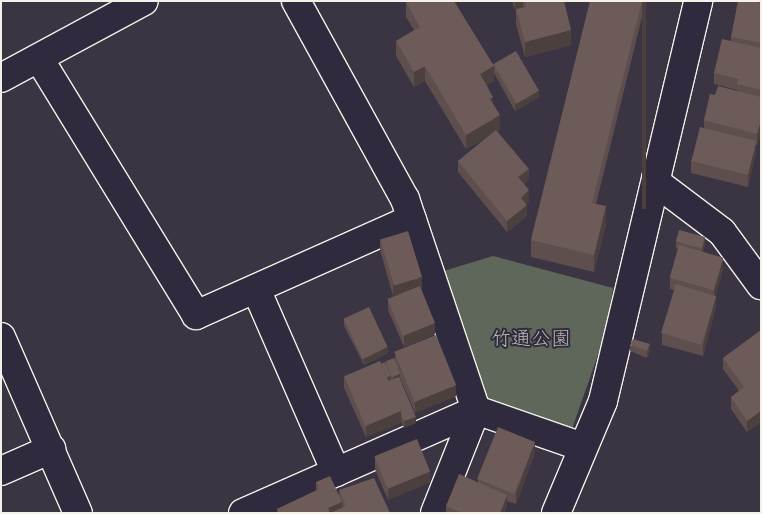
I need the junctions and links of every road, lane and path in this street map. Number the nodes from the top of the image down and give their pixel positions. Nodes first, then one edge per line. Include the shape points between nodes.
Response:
1 (144, 1) edge
2 (296, 1) edge
3 (698, 1) edge
4 (40, 60) junction
5 (1, 78) edge
6 (657, 184) junction
7 (412, 219) junction
8 (761, 285) edge
9 (256, 289) junction
10 (1, 337) edge
11 (476, 410) junction
12 (582, 447) junction
13 (51, 449) junction
14 (1, 470) edge
15 (336, 472) junction
16 (78, 513) edge
17 (244, 513) edge
18 (435, 513) edge
19 (556, 513) edge

1 - 4 street
2 - 7 street via 405,199
3 - 6 street
4 - 5 street
4 - 9 street via 196,315
6 - 8 street via 722,232
6 - 12 street via 604,401
7 - 9 street
7 - 11 street
9 - 15 street
10 - 13 street
11 - 12 street
11 - 15 street
11 - 18 street
12 - 19 street
13 - 14 street
13 - 16 street
15 - 17 street

